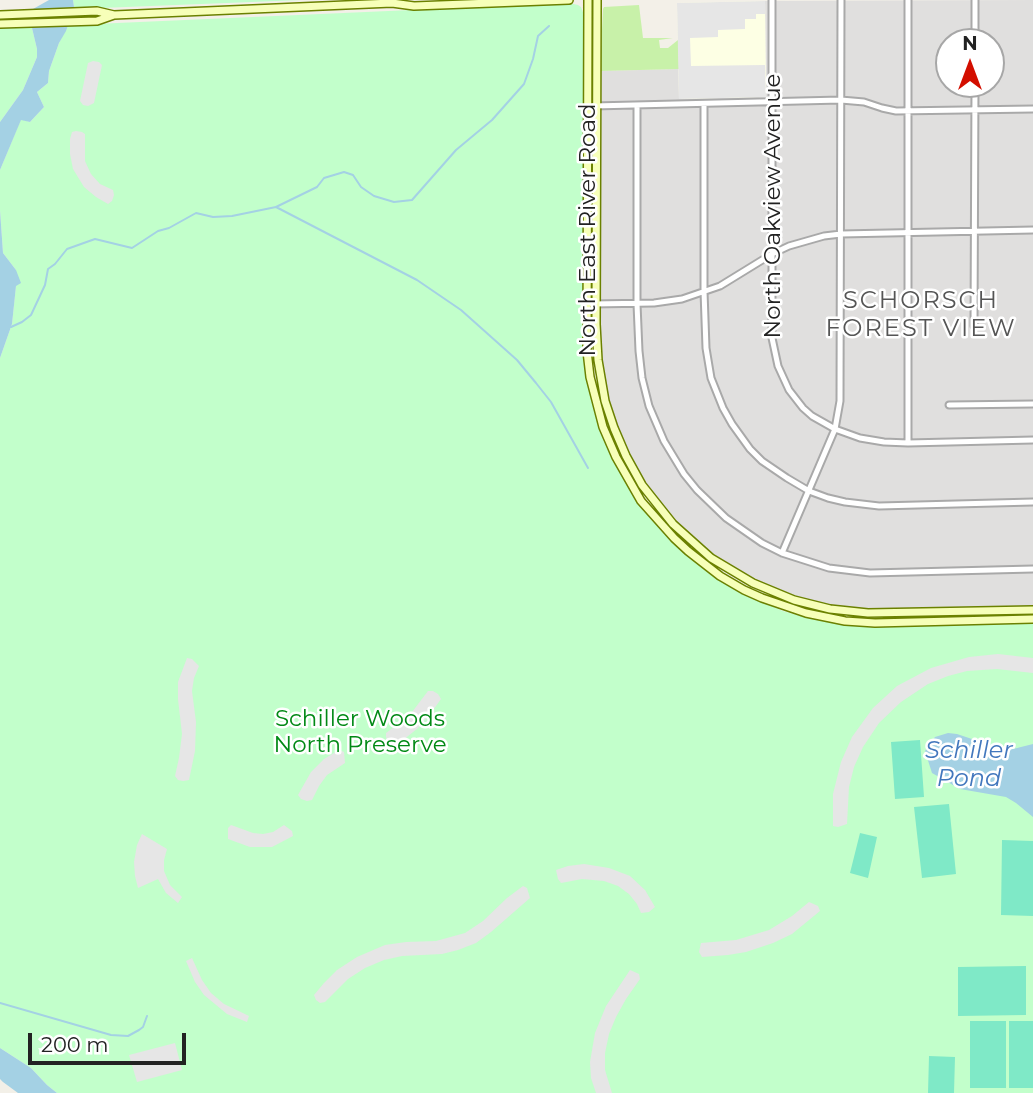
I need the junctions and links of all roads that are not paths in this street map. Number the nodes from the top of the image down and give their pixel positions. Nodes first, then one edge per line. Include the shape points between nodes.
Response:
1 (405, 0) edge
2 (569, 0) edge
3 (588, 0) edge
4 (597, 0) edge
5 (772, 0) edge
6 (841, 0) edge
7 (908, 0) edge
8 (975, 0) edge
9 (392, 3) junction
10 (0, 15) edge
11 (114, 15) junction
12 (0, 24) edge
13 (975, 28) edge
14 (974, 98) edge
15 (841, 100) junction
16 (772, 102) junction
17 (704, 104) junction
18 (637, 105) junction
19 (597, 106) junction
20 (587, 107) junction
21 (974, 109) junction
22 (1033, 109) edge
23 (908, 110) junction
24 (1033, 230) edge
25 (975, 231) junction
26 (908, 233) junction
27 (841, 234) junction
28 (772, 254) junction
29 (704, 291) junction
30 (587, 304) junction
31 (596, 304) junction
32 (637, 304) junction
33 (974, 326) dead end
34 (1033, 404) edge
35 (949, 405) dead end
36 (835, 429) junction
37 (1033, 440) edge
38 (908, 443) junction
39 (809, 491) junction
40 (1033, 502) edge
41 (782, 553) junction
42 (1033, 569) edge
43 (1033, 610) edge
44 (1033, 619) edge

1 - 9 main road
2 - 9 main road
3 - 20 main road, North East River Road
4 - 19 main road, North East River Road
5 - 16 street, North Oakview Avenue
6 - 15 street
7 - 23 street
8 - 13 street
9 - 11 main road
10 - 11 main road via 97,11
11 - 12 main road via 97,21
14 - 21 street
15 - 16 street
15 - 23 street
15 - 27 street
16 - 17 street
16 - 28 street, North Oakview Avenue
17 - 18 street
17 - 29 street
18 - 19 street
18 - 32 street
19 - 20 street
19 - 31 main road, North East River Road
20 - 30 main road, North East River Road
21 - 22 street
21 - 23 street
21 - 25 street
23 - 26 street
24 - 25 street
25 - 26 street
25 - 33 street
26 - 27 street
26 - 38 street
27 - 28 street
27 - 36 street via 841,389
28 - 29 street
28 - 36 street, North Oakview Avenue via 772,338 778,366 803,408
29 - 32 street via 669,302
29 - 39 street via 708,363 723,408 762,461
30 - 31 street
30 - 44 main road, North East River Road via 589,366 603,427 616,457 641,501 663,527 713,571 762,598 826,618 886,623
31 - 32 street
31 - 43 main road, North East River Road via 605,401 623,449 662,512 717,562 770,591 830,609 886,613
32 - 41 street via 645,394 672,456 711,505
34 - 35 street
36 - 38 street, North Oakview Avenue
36 - 39 street
37 - 38 street, North Oakview Avenue
39 - 40 street via 879,506
39 - 41 street
41 - 42 street via 829,568 870,572

